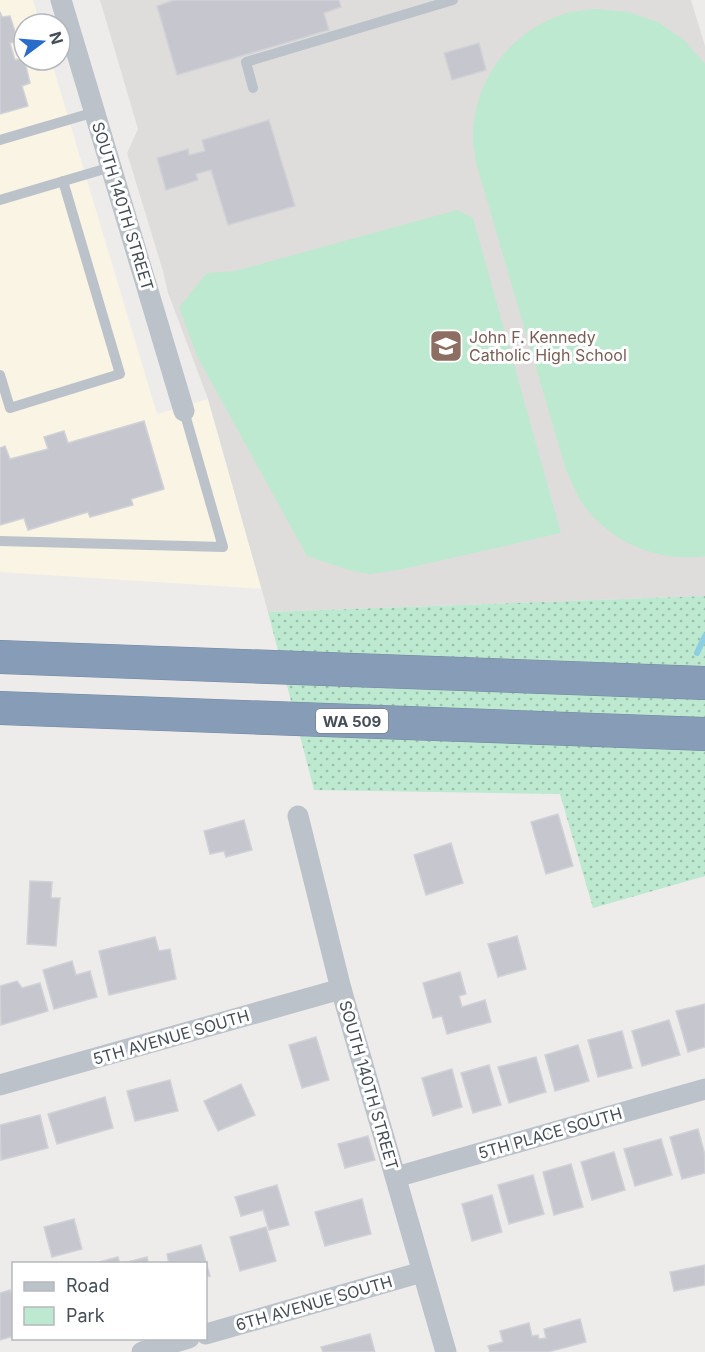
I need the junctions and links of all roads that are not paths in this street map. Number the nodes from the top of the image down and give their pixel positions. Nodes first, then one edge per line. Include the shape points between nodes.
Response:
1 (61, 0) edge
2 (453, 0) edge
3 (254, 88) dead end
4 (94, 112) junction
5 (0, 140) edge
6 (111, 167) junction
7 (63, 181) junction
8 (0, 200) edge
9 (0, 375) edge
10 (10, 408) junction
11 (184, 411) joint
12 (0, 417) edge
13 (0, 541) edge
14 (0, 657) edge
15 (705, 683) edge
16 (0, 708) edge
17 (705, 734) edge
18 (298, 816) dead end
19 (341, 989) junction
20 (0, 1085) edge
21 (705, 1089) edge
22 (396, 1177) junction
23 (422, 1272) junction
24 (207, 1334) edge
25 (182, 1340) edge
26 (142, 1352) edge
27 (446, 1352) edge

1 - 4 street, SOUTH 140TH STREET
2 - 3 lane via 246,62
4 - 5 lane
4 - 6 street, SOUTH 140TH STREET
6 - 7 lane
6 - 11 street, SOUTH 140TH STREET
7 - 8 lane
7 - 10 lane via 120,374
9 - 10 lane
10 - 12 lane
11 - 13 lane via 223,547
14 - 15 highway
16 - 17 highway, WA 509
18 - 19 street, SOUTH 140TH STREET
19 - 20 street, 5TH AVENUE SOUTH
19 - 22 street, SOUTH 140TH STREET
21 - 22 street, 5TH PLACE SOUTH
22 - 23 street, SOUTH 140TH STREET
23 - 24 street, 6TH AVENUE SOUTH
23 - 27 street, SOUTH 140TH STREET
25 - 26 street

